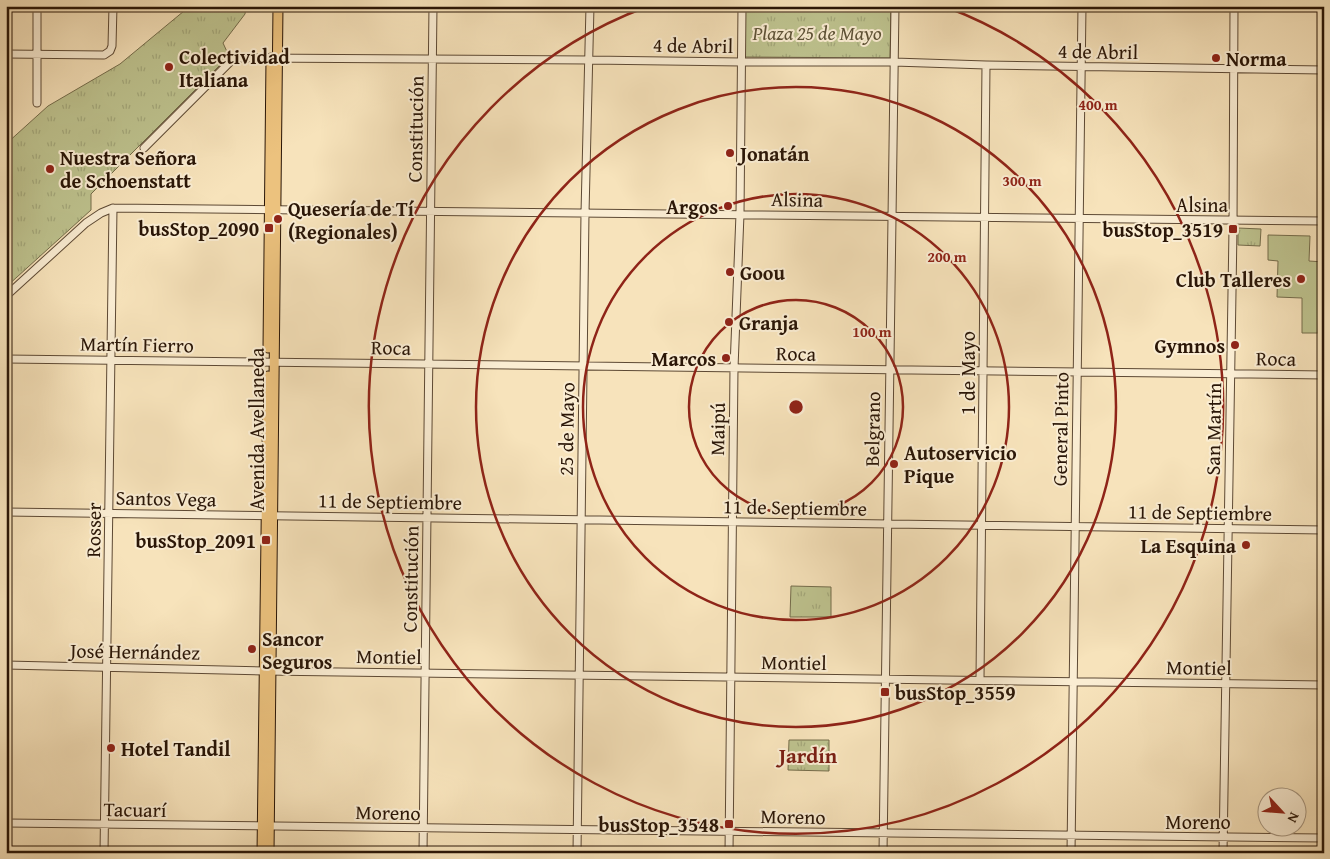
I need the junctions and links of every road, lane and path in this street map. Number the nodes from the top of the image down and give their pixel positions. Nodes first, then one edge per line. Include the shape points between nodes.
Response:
1 (37, 6) edge
2 (113, 6) edge
3 (272, 6) edge
4 (278, 6) edge
5 (433, 6) edge
6 (590, 6) edge
7 (742, 6) edge
8 (894, 6) edge
9 (1082, 6) edge
10 (1234, 6) edge
11 (6, 54) edge
12 (37, 55) junction
13 (274, 58) junction
14 (432, 59) junction
15 (590, 60) junction
16 (741, 62) junction
17 (894, 62) junction
18 (986, 65) junction
19 (1082, 67) junction
20 (1233, 68) junction
21 (1324, 70) edge
22 (37, 103) dead end
23 (144, 148) dead end
24 (113, 208) junction
25 (273, 209) junction
26 (430, 211) junction
27 (585, 213) junction
28 (740, 214) junction
29 (891, 217) junction
30 (985, 218) junction
31 (1080, 219) junction
32 (1233, 220) junction
33 (1324, 222) edge
34 (6, 296) edge
35 (6, 359) edge
36 (111, 360) junction
37 (271, 362) junction
38 (429, 364) junction
39 (583, 366) junction
40 (734, 368) junction
41 (889, 370) junction
42 (983, 371) junction
43 (1078, 372) junction
44 (1230, 374) junction
45 (1324, 375) edge
46 (6, 512) edge
47 (109, 514) junction
48 (270, 516) junction
49 (427, 518) junction
50 (581, 520) junction
51 (732, 522) junction
52 (887, 524) junction
53 (982, 526) junction
54 (1074, 526) junction
55 (1228, 529) junction
56 (1324, 530) edge
57 (6, 665) edge
58 (107, 667) junction
59 (267, 671) junction
60 (425, 673) junction
61 (579, 675) junction
62 (731, 677) junction
63 (885, 679) junction
64 (980, 680) junction
65 (1074, 681) junction
66 (1225, 684) junction
67 (1324, 685) edge
68 (6, 823) edge
69 (105, 825) junction
70 (266, 827) junction
71 (424, 829) junction
72 (577, 830) junction
73 (729, 832) junction
74 (883, 833) junction
75 (1072, 836) junction
76 (1224, 837) junction
77 (1324, 838) edge
78 (104, 853) edge
79 (262, 853) edge
80 (268, 853) edge
81 (424, 853) edge
82 (577, 853) edge
83 (729, 853) edge
84 (883, 853) edge
85 (1072, 853) edge
86 (1223, 853) edge

1 - 12 street
2 - 12 street via 112,46 104,55
3 - 13 main road, Avenida Avellaneda
4 - 13 main road, Avenida Avellaneda
5 - 14 street, Constitución
6 - 15 street, 25 de Mayo
7 - 16 street, Maipú
8 - 17 street, Belgrano
9 - 19 street, General Pinto
10 - 20 street, San Martín
11 - 12 street
12 - 22 street
13 - 14 street, 4 de Abril
13 - 23 street, 4 de Abril via 234,58
13 - 25 main road, Avenida Avellaneda
14 - 15 street, 4 de Abril
14 - 26 street, Constitución
15 - 16 street, 4 de Abril
15 - 27 street, 25 de Mayo
16 - 17 street, 4 de Abril
16 - 28 street, Maipú
17 - 18 street, 4 de Abril
17 - 29 street, Belgrano
18 - 19 street, 4 de Abril
18 - 30 street, 1 de Mayo
19 - 20 street, 4 de Abril
19 - 31 street, General Pinto
20 - 21 street, 4 de Abril
20 - 32 street, San Martín
24 - 25 street, Alsina
24 - 34 street via 86,223
24 - 36 street, Rosser
25 - 26 street, Alsina
25 - 37 main road, Avenida Avellaneda
26 - 27 street, Alsina
26 - 38 street, Constitución
27 - 28 street, Alsina
27 - 39 street, 25 de Mayo
28 - 29 street, Alsina
28 - 40 street, Maipú
29 - 30 street, Alsina
29 - 41 street, Belgrano
30 - 31 street, Alsina
30 - 42 street, 1 de Mayo
31 - 32 street, Alsina
31 - 43 street, General Pinto
32 - 33 street, Alsina
32 - 44 street, San Martín
35 - 36 street, Martín Fierro
36 - 37 street, Martín Fierro
36 - 47 street, Rosser
37 - 38 street, Roca
37 - 48 main road, Avenida Avellaneda
38 - 39 street, Roca
38 - 49 street, Constitución
39 - 40 street, Roca
39 - 50 street, 25 de Mayo
40 - 41 street, Roca
40 - 51 street, Maipú
41 - 42 street, Roca
41 - 52 street, Belgrano
42 - 43 street, Roca
42 - 53 street, 1 de Mayo
43 - 44 street, Roca
43 - 54 street, General Pinto
44 - 45 street, Roca
44 - 55 street, San Martín
46 - 47 street, Santos Vega
47 - 48 street, Santos Vega
47 - 58 street, Rosser
48 - 49 street, 11 de Septiembre
48 - 59 main road, Avenida Avellaneda
49 - 50 street, 11 de Septiembre
49 - 60 street, Constitución
50 - 51 street, 11 de Septiembre
50 - 61 street, 25 de Mayo
51 - 52 street, 11 de Septiembre
51 - 62 street, Maipú
52 - 53 street, 11 de Septiembre
52 - 63 street, Belgrano
53 - 54 street, 11 de Septiembre
53 - 64 street, 1 de Mayo
54 - 55 street, 11 de Septiembre
54 - 65 street, General Pinto
55 - 56 street, 11 de Septiembre
55 - 66 street, San Martín
57 - 58 street, José Hernández
58 - 59 street, José Hernández
58 - 69 street, Rosser
59 - 60 street, Montiel
59 - 70 main road, Avenida Avellaneda
60 - 61 street, Montiel
60 - 71 street, Constitución
61 - 62 street, Montiel
61 - 72 street, 25 de Mayo
62 - 63 street, Montiel
62 - 73 street, Maipú
63 - 64 street, Montiel
63 - 74 street, Belgrano
64 - 65 street, Montiel
65 - 66 street, Montiel
65 - 75 street, General Pinto
66 - 67 street, Montiel
66 - 76 street, San Martín
68 - 69 street, Tacuarí
69 - 70 street, Tacuarí
69 - 78 street, Rosser
70 - 71 street, Moreno
70 - 79 main road, Avenida Avellaneda
70 - 80 main road, Avenida Avellaneda
71 - 72 street, Moreno
71 - 81 street, Constitución
72 - 73 street, Moreno
72 - 82 street, 25 de Mayo
73 - 74 street, Moreno
73 - 83 street, Maipú
74 - 75 street, Moreno
74 - 84 street, Belgrano
75 - 76 street, Moreno
75 - 85 street, General Pinto
76 - 77 street, Moreno
76 - 86 street, San Martín

